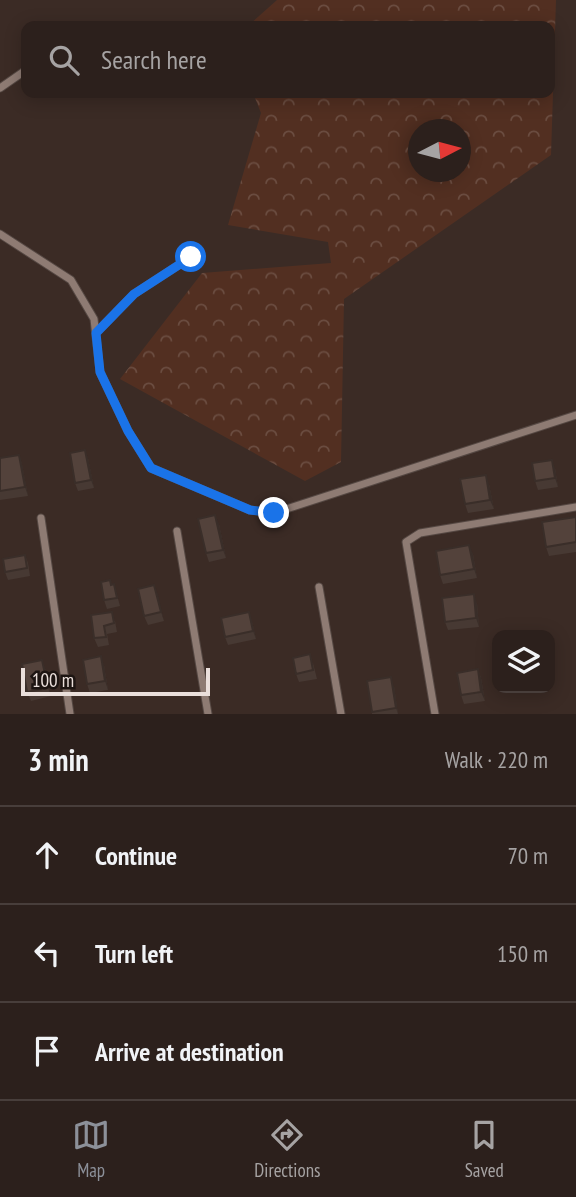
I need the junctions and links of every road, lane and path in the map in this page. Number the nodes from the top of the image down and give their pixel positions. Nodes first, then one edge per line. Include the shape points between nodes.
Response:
1 (21, 73) edge
2 (0, 88) edge
3 (0, 234) edge
4 (191, 257) dead end
5 (96, 333) junction
6 (576, 415) edge
7 (576, 507) edge
8 (41, 518) dead end
9 (177, 531) dead end
10 (319, 587) dead end
11 (70, 714) edge
12 (208, 714) edge
13 (341, 714) edge
14 (435, 714) edge

1 - 2 lane
3 - 5 lane via 71,280 94,319
4 - 5 lane via 134,294
5 - 6 lane via 100,372 151,468 250,510 274,513
7 - 14 lane via 419,533 406,542
8 - 11 lane
9 - 12 lane
10 - 13 lane

